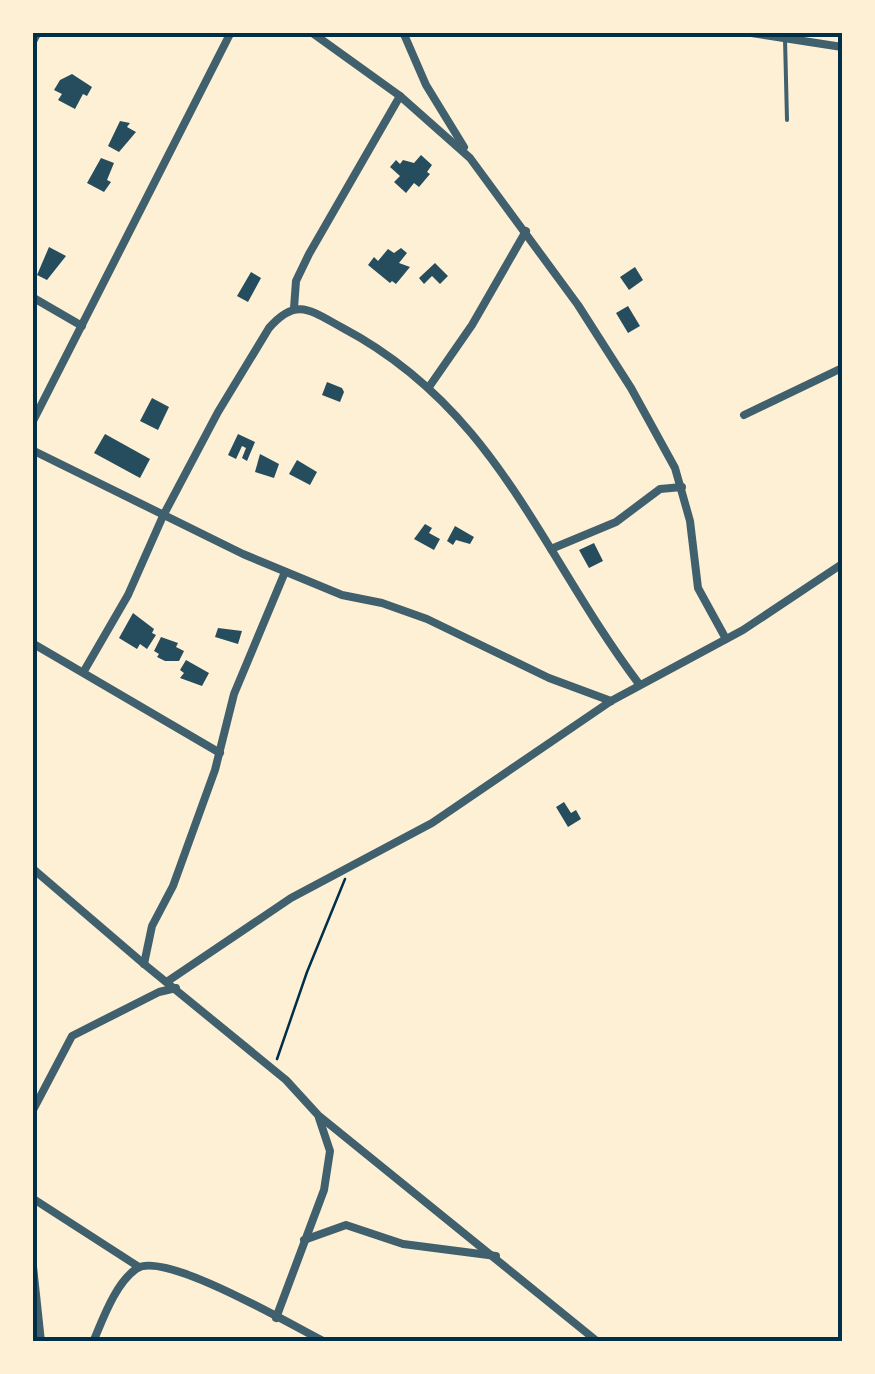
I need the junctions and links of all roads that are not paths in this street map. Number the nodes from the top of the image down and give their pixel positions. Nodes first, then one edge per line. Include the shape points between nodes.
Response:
1 (38, 32) edge
2 (231, 32) edge
3 (310, 32) edge
4 (403, 32) edge
5 (745, 32) edge
6 (785, 39) junction
7 (32, 43) edge
8 (842, 47) edge
9 (400, 96) junction
10 (786, 120) dead end
11 (470, 158) junction
12 (526, 232) junction
13 (32, 297) edge
14 (294, 308) junction
15 (82, 326) junction
16 (842, 368) edge
17 (429, 387) junction
18 (744, 415) dead end
19 (32, 423) edge
20 (32, 450) edge
21 (682, 487) junction
22 (163, 516) junction
23 (551, 549) junction
24 (842, 564) edge
25 (285, 572) junction
26 (726, 639) junction
27 (32, 643) edge
28 (84, 670) junction
29 (639, 684) junction
30 (611, 701) junction
31 (220, 753) junction
32 (32, 868) edge
33 (144, 964) junction
34 (168, 981) junction
35 (176, 988) junction
36 (32, 1112) edge
37 (318, 1115) junction
38 (32, 1198) edge
39 (304, 1240) junction
40 (496, 1256) junction
41 (32, 1257) edge
42 (139, 1267) junction
43 (276, 1318) junction
44 (41, 1342) edge
45 (93, 1342) edge
46 (325, 1342) edge
47 (598, 1342) edge

1 - 7 street
2 - 15 street
3 - 9 street
4 - 11 street
5 - 6 street
6 - 8 street
6 - 10 lane
9 - 11 street
9 - 14 street via 302,267
11 - 12 street
12 - 17 street
12 - 21 street via 630,388
13 - 15 street
14 - 17 street via 358,336
14 - 22 street via 269,328
15 - 19 street
16 - 18 street
17 - 23 street via 486,448
20 - 22 street
21 - 23 street via 660,489 616,522
21 - 26 street via 698,588
22 - 25 street
22 - 28 street via 138,577
23 - 29 street
24 - 26 street
25 - 30 street via 427,619
25 - 31 street via 234,694
26 - 29 street
27 - 28 street
28 - 31 street
29 - 30 street
30 - 34 street via 432,823 290,898
31 - 33 street via 152,926
32 - 33 street
33 - 34 street
34 - 35 street
35 - 36 street via 73,1035
35 - 37 street
37 - 39 street via 330,1151
37 - 40 street
38 - 42 street
39 - 40 street via 346,1225 404,1244
39 - 43 street
40 - 47 street
41 - 44 street
42 - 43 street via 182,1271
42 - 45 street via 119,1290
43 - 46 street

